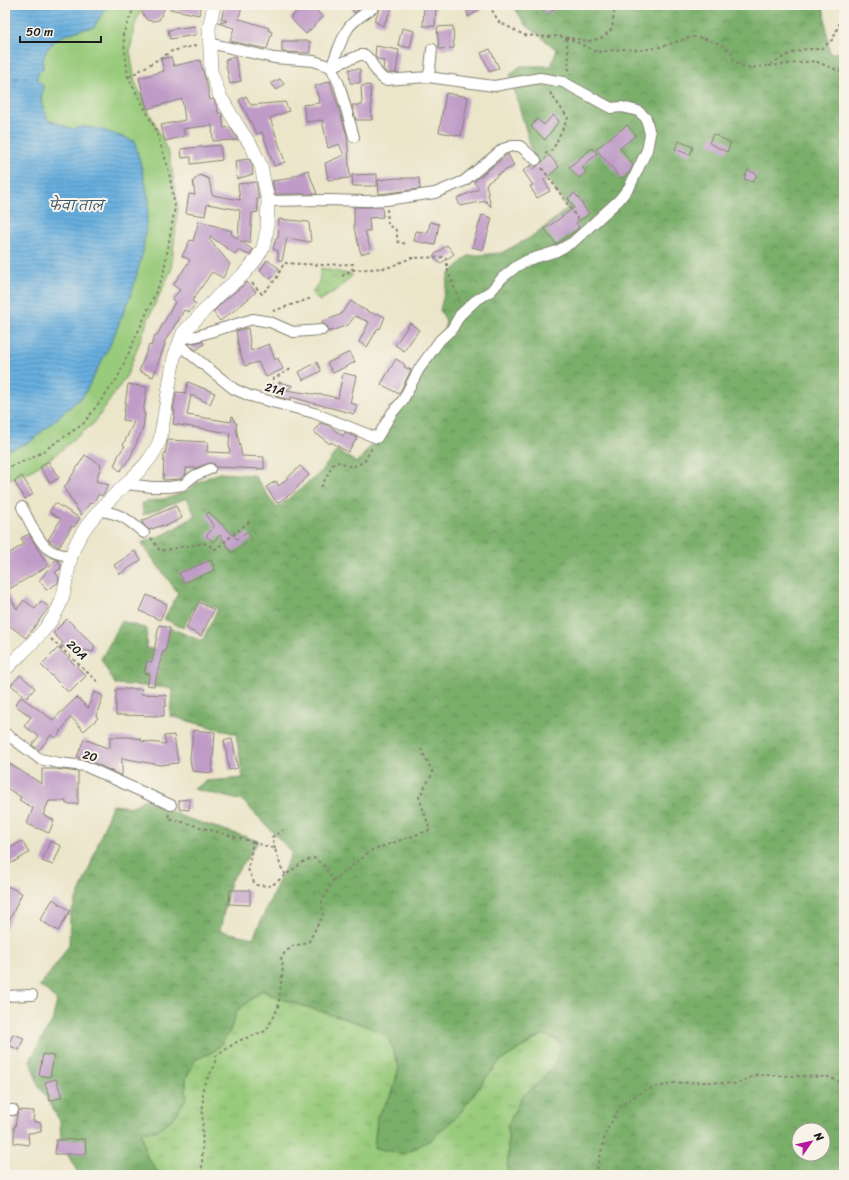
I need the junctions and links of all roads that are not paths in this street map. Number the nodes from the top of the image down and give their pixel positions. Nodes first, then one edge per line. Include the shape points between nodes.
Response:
1 (214, 5) edge
2 (374, 7) dead end
3 (209, 43) junction
4 (432, 49) dead end
5 (331, 67) junction
6 (428, 77) junction
7 (354, 137) dead end
8 (536, 160) road end
9 (268, 201) junction
10 (322, 330) dead end
11 (179, 342) junction
12 (210, 469) dead end
13 (126, 484) junction
14 (22, 507) dead end
15 (98, 511) junction
16 (144, 533) road end
17 (71, 556) junction
18 (5, 670) edge
19 (5, 733) edge
20 (170, 804) road end
21 (32, 995) dead end
22 (5, 996) edge

1 - 3 main road
2 - 5 street via 350,26
3 - 5 street via 274,58 314,61
3 - 9 main road via 211,71 217,90 256,155 263,172
4 - 6 street
5 - 6 street via 365,55 370,58 376,71 385,80
5 - 7 street via 339,84
6 - 11 street, 21A / 21A via 494,86 540,78 570,84 611,108 622,107 638,111 646,118 650,134 647,150 630,186 619,200 573,242 517,266 491,291 460,315 452,329 440,340 419,369 403,400 377,438 314,413 250,396 234,389
8 - 9 street via 520,146 512,146 503,149 464,182 435,193 386,200
9 - 11 main road via 267,230 263,248 257,258 244,274 194,320
10 - 11 street via 293,332 270,322 253,319
11 - 13 main road via 174,357 160,440 151,459
12 - 13 street via 182,485 152,487
13 - 15 main road
14 - 17 street via 47,548 58,554
15 - 16 street via 113,512 124,517
15 - 17 main road via 79,538
17 - 18 main road via 58,608 42,631
19 - 20 street, 20 / 20 via 40,759 59,764 85,766
21 - 22 street

